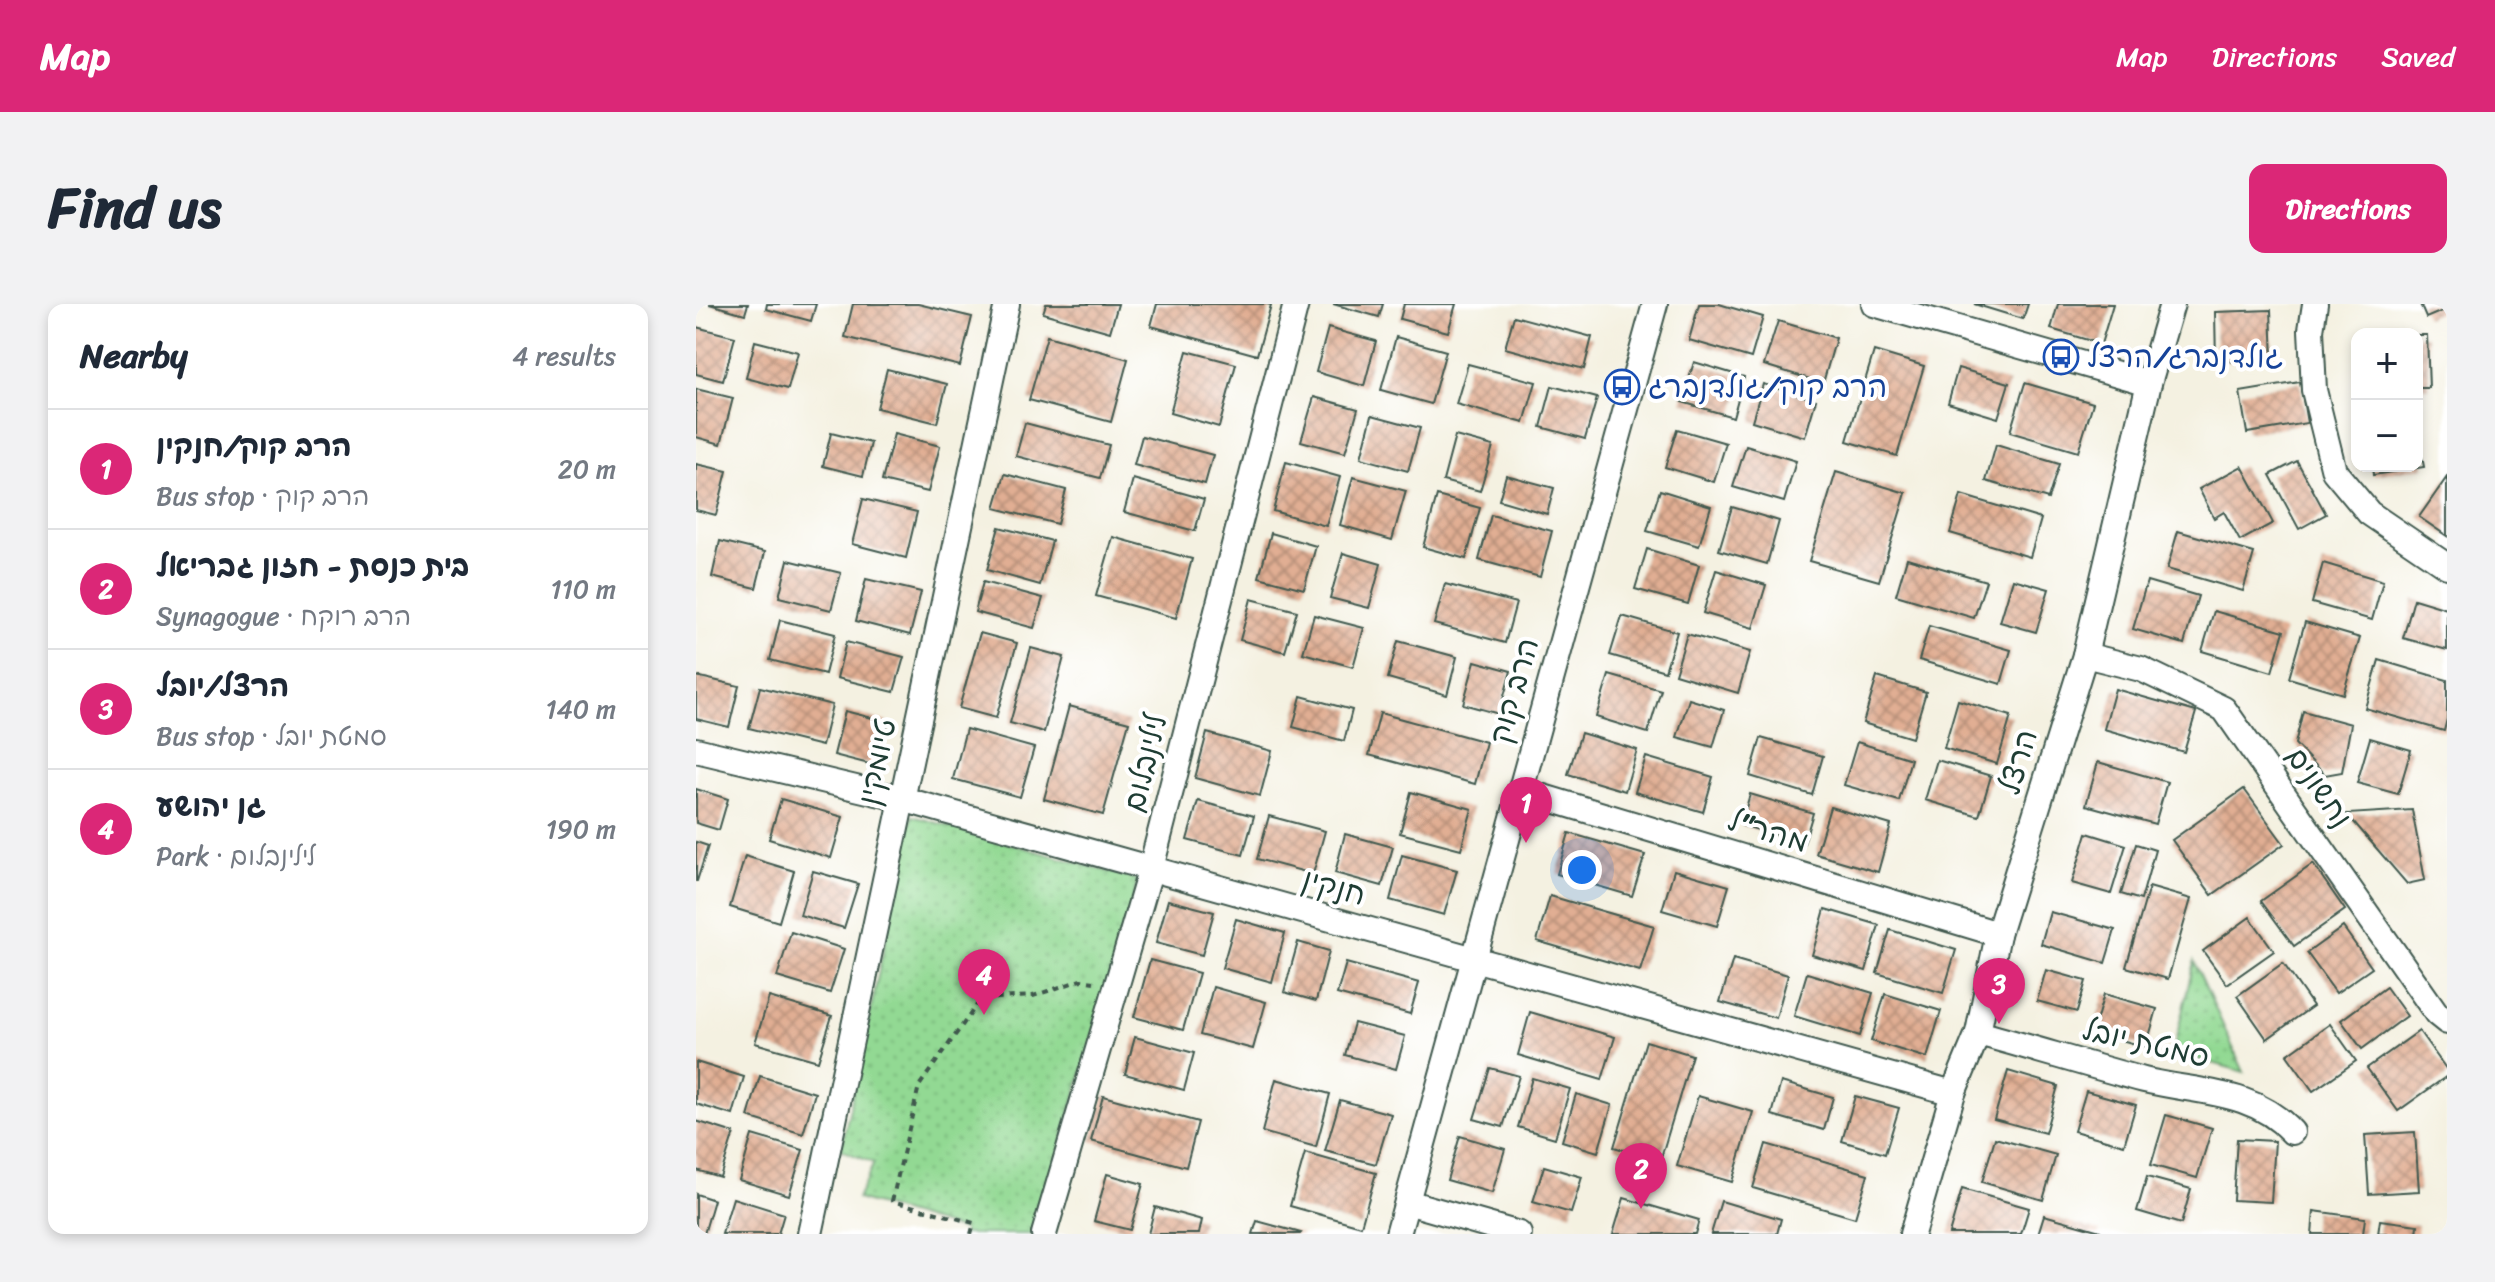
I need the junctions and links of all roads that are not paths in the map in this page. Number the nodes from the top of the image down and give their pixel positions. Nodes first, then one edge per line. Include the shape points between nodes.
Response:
1 (1007, 304) edge
2 (1296, 304) edge
3 (1655, 304) edge
4 (1874, 304) edge
5 (2172, 304) edge
6 (2315, 304) edge
7 (1913, 310) edge
8 (2149, 383) junction
9 (2447, 566) edge
10 (2085, 655) junction
11 (696, 750) edge
12 (1520, 790) junction
13 (902, 799) junction
14 (1151, 868) junction
15 (1998, 934) junction
16 (1474, 959) junction
17 (2447, 1022) edge
18 (1978, 1033) junction
19 (1953, 1093) junction
20 (2292, 1132) dead end
21 (1407, 1202) junction
22 (810, 1234) edge
23 (1044, 1234) edge
24 (1398, 1234) edge
25 (1519, 1234) edge
26 (1912, 1234) edge

1 - 13 street, טיומקין
2 - 14 street, לילינבלום
3 - 12 street, הרב קוק
4 - 7 street
5 - 8 street, הרצל
6 - 9 street via 2314,390 2334,471 2369,513
7 - 8 street
8 - 10 street, הרצל
10 - 15 street, הרצל
10 - 17 street, נחשונים via 2141,669 2224,709
11 - 13 street, חנקין
12 - 15 street, מהר"ל
12 - 16 street, הרב קוק
13 - 14 street, חנקין
13 - 22 street, טיומקין
14 - 16 street, חנקין
14 - 23 street, לילינבלום
15 - 18 street, הרצל
16 - 19 street, חנקין
16 - 21 street, הרב קוק
18 - 19 street, הרצל
18 - 20 street, סמטת יובל via 2148,1081 2261,1106
19 - 26 street, הרצל
21 - 24 street, הרב קוק
21 - 25 street

